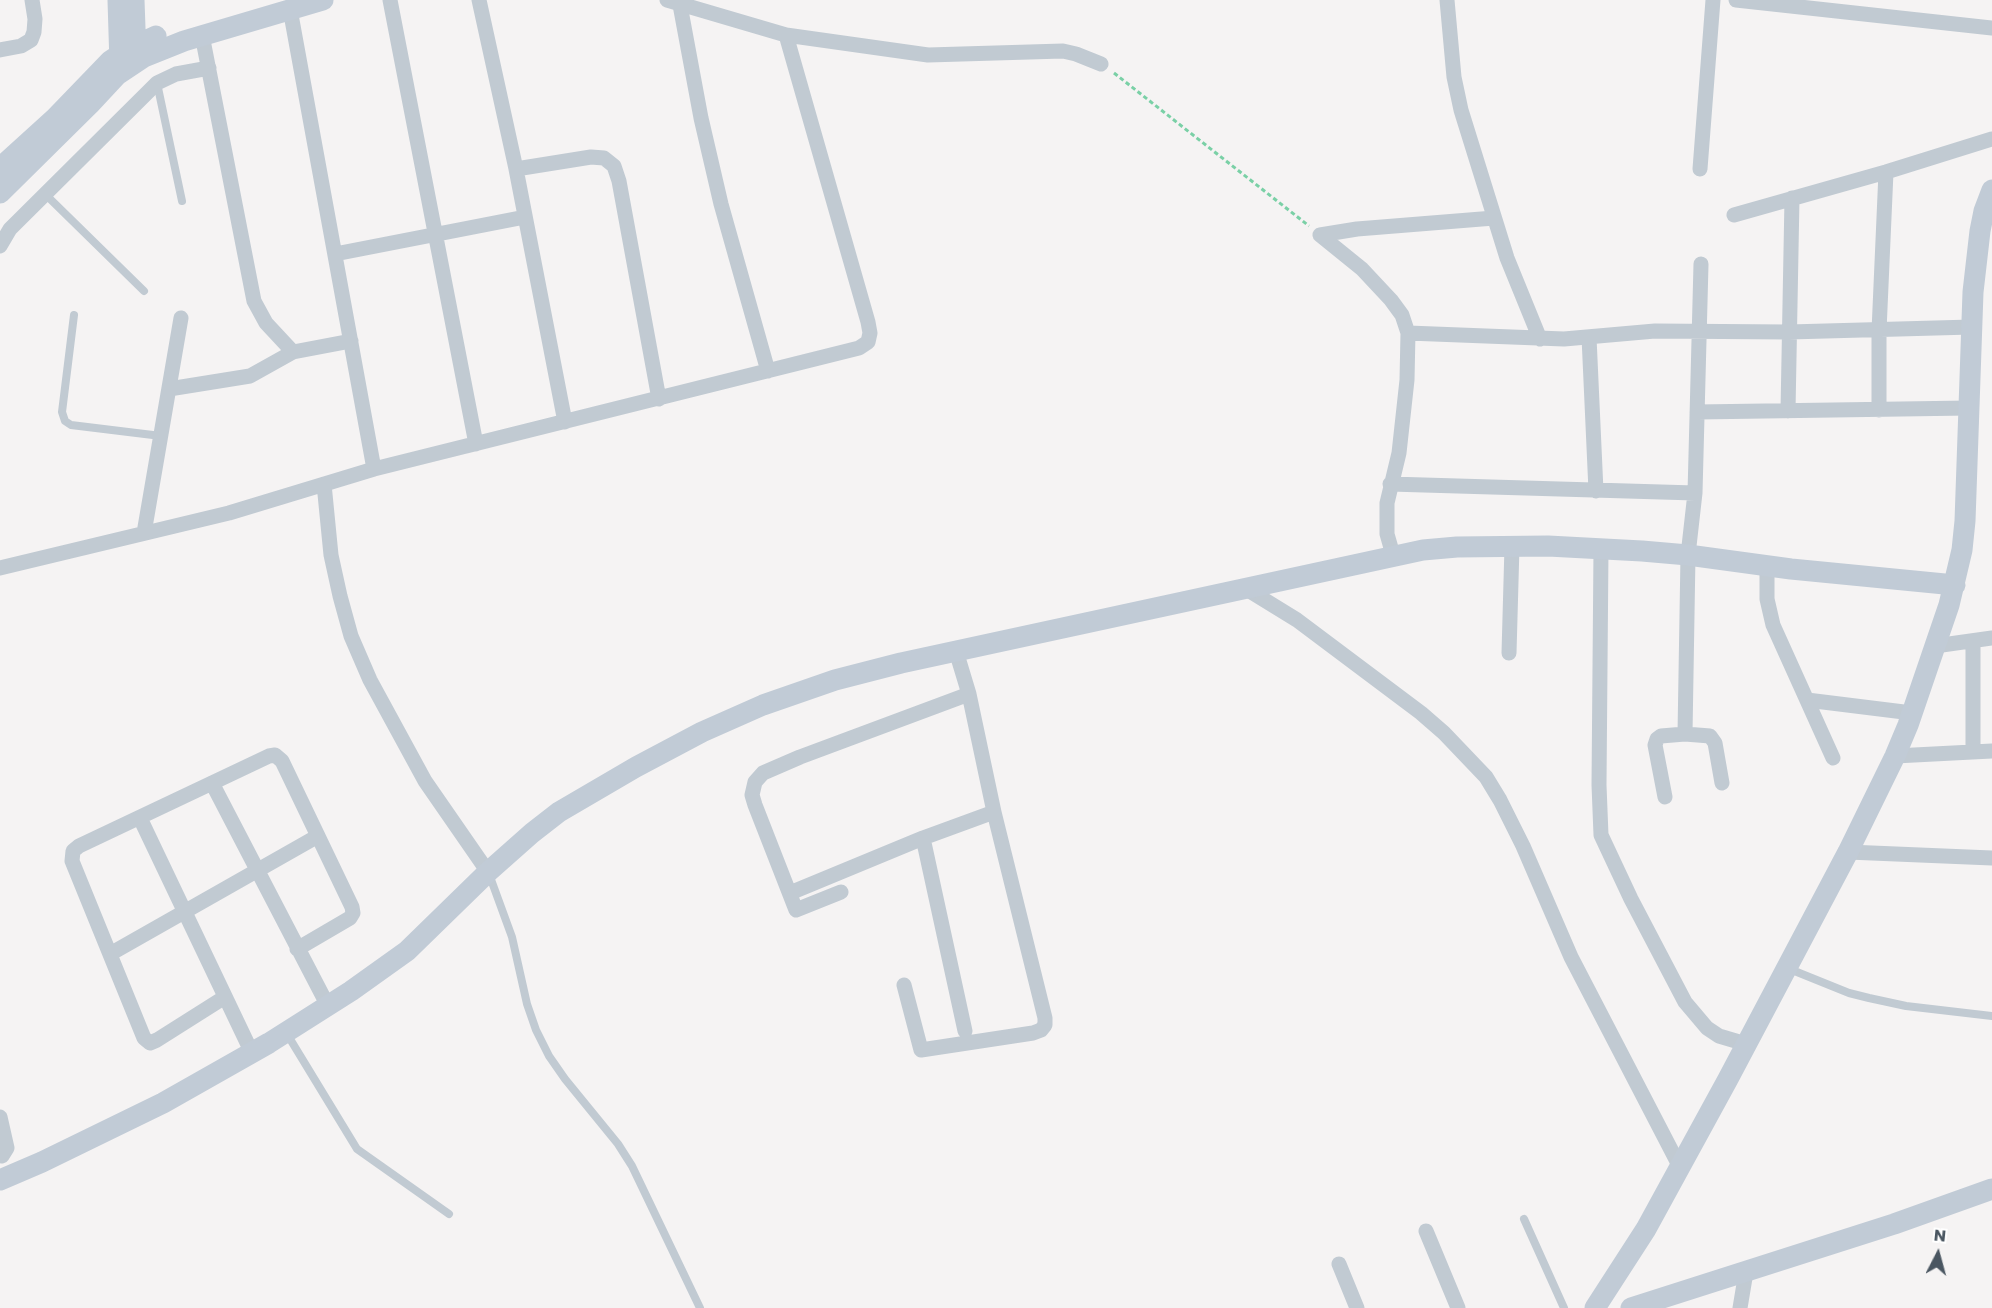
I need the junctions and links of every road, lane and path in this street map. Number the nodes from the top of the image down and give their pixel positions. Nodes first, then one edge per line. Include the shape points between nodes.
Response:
1 (32, 0) edge
2 (118, 0) edge
3 (134, 0) edge
4 (322, 0) edge
5 (390, 0) edge
6 (479, 0) edge
7 (1448, 0) edge
8 (1713, 0) edge
9 (1736, 0) edge
10 (674, 3) edge
11 (1788, 3) edge
12 (283, 5) edge
13 (1992, 28) edge
14 (202, 35) junction
15 (786, 35) junction
16 (0, 50) edge
17 (128, 58) junction
18 (1101, 64) joint
19 (209, 68) junction
20 (157, 83) junction
21 (1992, 139) edge
22 (0, 168) edge
23 (1700, 169) dead end
24 (516, 170) junction
25 (1887, 172) junction
26 (1992, 190) edge
27 (0, 193) edge
28 (45, 194) junction
29 (1792, 198) junction
30 (182, 201) dead end
31 (1988, 212) edge
32 (1734, 214) dead end
33 (525, 218) junction
34 (1494, 218) junction
35 (435, 235) junction
36 (1320, 235) junction
37 (0, 246) edge
38 (335, 254) junction
39 (1701, 264) dead end
40 (144, 291) dead end
41 (74, 315) dead end
42 (181, 318) dead end
43 (1972, 327) junction
44 (1700, 330) junction
45 (1879, 331) junction
46 (1789, 332) junction
47 (1408, 333) junction
48 (1589, 337) junction
49 (1540, 339) junction
50 (351, 341) junction
51 (293, 352) junction
52 (768, 371) junction
53 (169, 389) junction
54 (659, 399) junction
55 (1969, 408) junction
56 (1879, 410) junction
57 (1788, 411) junction
58 (1697, 412) junction
59 (565, 422) junction
60 (161, 436) junction
61 (476, 444) junction
62 (374, 469) junction
63 (324, 484) junction
64 (1390, 484) junction
65 (1596, 491) junction
66 (1695, 493) junction
67 (144, 533) junction
68 (1512, 546) junction
69 (1601, 549) junction
70 (1688, 555) junction
71 (1388, 556) junction
72 (1767, 566) junction
73 (0, 568) edge
74 (1955, 585) junction
75 (1245, 588) junction
76 (1992, 638) edge
77 (1973, 641) junction
78 (1935, 646) junction
79 (956, 651) junction
80 (1509, 653) dead end
81 (969, 694) junction
82 (1807, 700) junction
83 (1912, 713) junction
84 (1685, 734) junction
85 (1992, 751) edge
86 (1973, 752) junction
87 (1895, 756) junction
88 (1833, 758) dead end
89 (212, 783) junction
90 (1722, 783) dead end
91 (1665, 797) dead end
92 (994, 812) junction
93 (140, 818) junction
94 (318, 836) junction
95 (923, 838) junction
96 (1848, 852) junction
97 (1992, 858) edge
98 (257, 869) junction
99 (488, 872) junction
100 (841, 892) dead end
101 (790, 893) junction
102 (184, 910) junction
103 (297, 949) junction
104 (110, 954) junction
105 (1786, 968) junction
106 (904, 985) dead end
107 (225, 997) junction
108 (328, 1006) junction
109 (1992, 1016) edge
110 (965, 1030) dead end
111 (287, 1032) junction
112 (1746, 1044) junction
113 (252, 1053) junction
114 (0, 1117) edge
115 (3, 1167) edge
116 (1680, 1167) junction
117 (1992, 1189) edge
118 (449, 1214) dead end
119 (1524, 1219) dead end
120 (1426, 1231) dead end
121 (1339, 1264) dead end
122 (1746, 1272) junction
123 (700, 1308) edge
124 (1357, 1308) edge
125 (1458, 1308) edge
126 (1564, 1308) edge
127 (1594, 1308) edge
128 (1630, 1308) edge
129 (1740, 1308) edge

1 - 16 street via 35,26 31,40
2 - 17 street
3 - 17 street
4 - 12 street
5 - 35 street
6 - 24 street
7 - 34 street via 1454,77
8 - 23 street
9 - 11 street
10 - 15 street
10 - 52 street via 714,175
11 - 13 street
12 - 14 street
12 - 17 street via 172,30
12 - 38 street
14 - 17 street
14 - 19 street
15 - 18 street via 928,55 1063,51
15 - 52 street via 870,333 868,342 859,348
17 - 22 street via 88,82
17 - 27 street
18 - 36 path
19 - 20 street via 176,74
19 - 51 street via 254,301 266,323
20 - 28 street
20 - 30 lane
21 - 25 street
24 - 33 street
24 - 54 street via 591,157 604,158 614,166
25 - 29 street
25 - 45 street
26 - 31 street
28 - 37 street via 10,229
28 - 40 lane
29 - 32 street
29 - 46 street
31 - 43 street via 1977,253
33 - 35 street
33 - 59 street
34 - 36 street
34 - 49 street
35 - 38 street
35 - 61 street
36 - 47 street via 1362,269 1391,300
38 - 50 street
39 - 44 street
41 - 60 lane via 62,412 65,421 71,425
42 - 53 street
43 - 45 street
43 - 55 street
44 - 46 street
44 - 48 street
44 - 58 street
45 - 46 street
45 - 56 street
46 - 57 street
47 - 49 street
47 - 64 street via 1399,453
48 - 49 street
48 - 65 street
50 - 51 street
50 - 62 street
51 - 53 street via 250,376
52 - 54 street
53 - 60 street
54 - 59 street
55 - 56 street
55 - 74 street via 1965,521
56 - 57 street
57 - 58 street
58 - 66 street
59 - 61 street
60 - 67 street
61 - 62 street
62 - 63 street
63 - 67 street via 229,513
63 - 99 street via 331,555 351,636 370,680 425,781
64 - 65 street
64 - 71 street
65 - 66 street
66 - 70 street
67 - 73 street
68 - 69 street
68 - 71 street via 1457,547
68 - 80 street
69 - 70 street
69 - 112 street via 1601,835 1685,1002 1707,1028
70 - 72 street
70 - 84 street
71 - 75 street
72 - 74 street
72 - 82 street via 1771,618
74 - 78 street
75 - 79 street
75 - 116 street via 1297,620 1421,713 1486,777 1523,846 1571,957
76 - 77 street
77 - 78 street
77 - 86 street
78 - 83 street
79 - 81 street
79 - 99 street via 835,680 702,732 559,812
81 - 92 street
81 - 101 street via 800,757 763,773 754,782 755,806
82 - 83 street
82 - 88 street
83 - 87 street
84 - 90 street via 1706,735 1713,740
84 - 91 street via 1657,739
85 - 86 street
86 - 87 street
87 - 96 street
89 - 93 street
89 - 94 street via 275,755 282,761
89 - 98 street
92 - 95 street
92 - 106 street via 1045,1025 1034,1033 921,1050
93 - 102 street
93 - 104 street via 73,851 72,861
94 - 98 street
94 - 103 street via 353,913
95 - 101 street
95 - 110 street
96 - 97 street
96 - 105 street
98 - 102 street
98 - 103 street
99 - 108 street via 407,951
99 - 123 lane via 509,925 536,1030 565,1079 632,1166
100 - 101 street via 796,910
102 - 104 street
102 - 107 street
103 - 108 street
104 - 107 street via 144,1038 150,1042
105 - 109 lane via 1869,998
105 - 112 street
107 - 113 street
108 - 111 street
111 - 113 street
111 - 118 lane via 357,1149
112 - 116 street
113 - 115 street via 163,1103 42,1162
114 - 115 street via 7,1148
116 - 127 street via 1646,1229
117 - 122 street
119 - 126 lane
120 - 125 street
121 - 124 street
122 - 128 street
122 - 129 street

